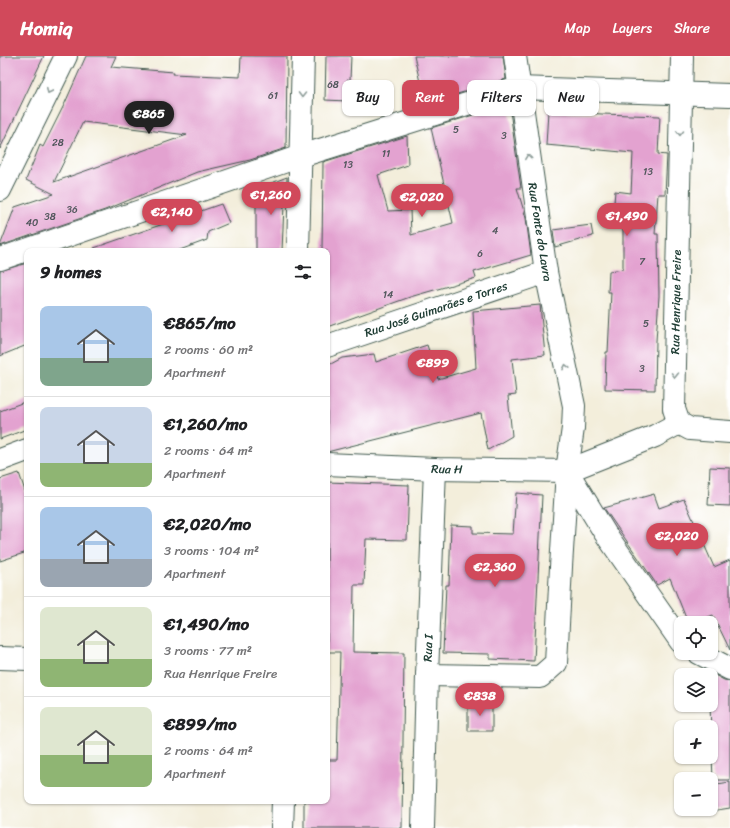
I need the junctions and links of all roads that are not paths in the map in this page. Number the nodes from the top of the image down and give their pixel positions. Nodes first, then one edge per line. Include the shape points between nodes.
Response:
1 (66, 56) edge
2 (303, 56) edge
3 (515, 56) edge
4 (682, 56) edge
5 (517, 80) edge
6 (536, 89) edge
7 (680, 94) junction
8 (730, 95) edge
9 (467, 104) edge
10 (522, 116) edge
11 (301, 156) junction
12 (0, 190) edge
13 (32, 248) edge
14 (298, 248) edge
15 (24, 251) edge
16 (0, 259) edge
17 (546, 272) junction
18 (330, 345) edge
19 (679, 422) junction
20 (730, 432) edge
21 (24, 451) edge
22 (0, 460) edge
23 (330, 464) edge
24 (435, 469) junction
25 (567, 471) junction
26 (674, 632) edge
27 (0, 658) edge
28 (24, 659) edge
29 (713, 660) edge
30 (730, 669) edge
31 (427, 675) junction
32 (283, 804) edge
33 (282, 828) edge
34 (423, 828) edge

1 -> 12 street
2 -> 11 street
3 - 5 street, Rua Fonte do Lavra
4 - 7 street, Rua Henrique Freire
6 - 7 street
7 - 8 street
7 -> 19 street, Rua Henrique Freire via 674,409
9 - 11 street
17 -> 10 street, Rua Fonte do Lavra
11 - 13 street
11 - 14 street
15 - 16 street
17 - 18 street, Rua José Guimarães e Torres
25 -> 17 street, Rua Fonte do Lavra via 574,406
19 - 20 street via 690,430
19 - 25 street, Rua H via 655,436
21 - 22 street
23 - 24 street, Rua H
24 - 25 street, Rua H
24 - 31 street, Rua I
25 - 26 street via 605,533
25 - 31 street via 556,663 540,678
27 - 28 street
29 - 30 street
31 - 34 street, Rua I
32 - 33 street

